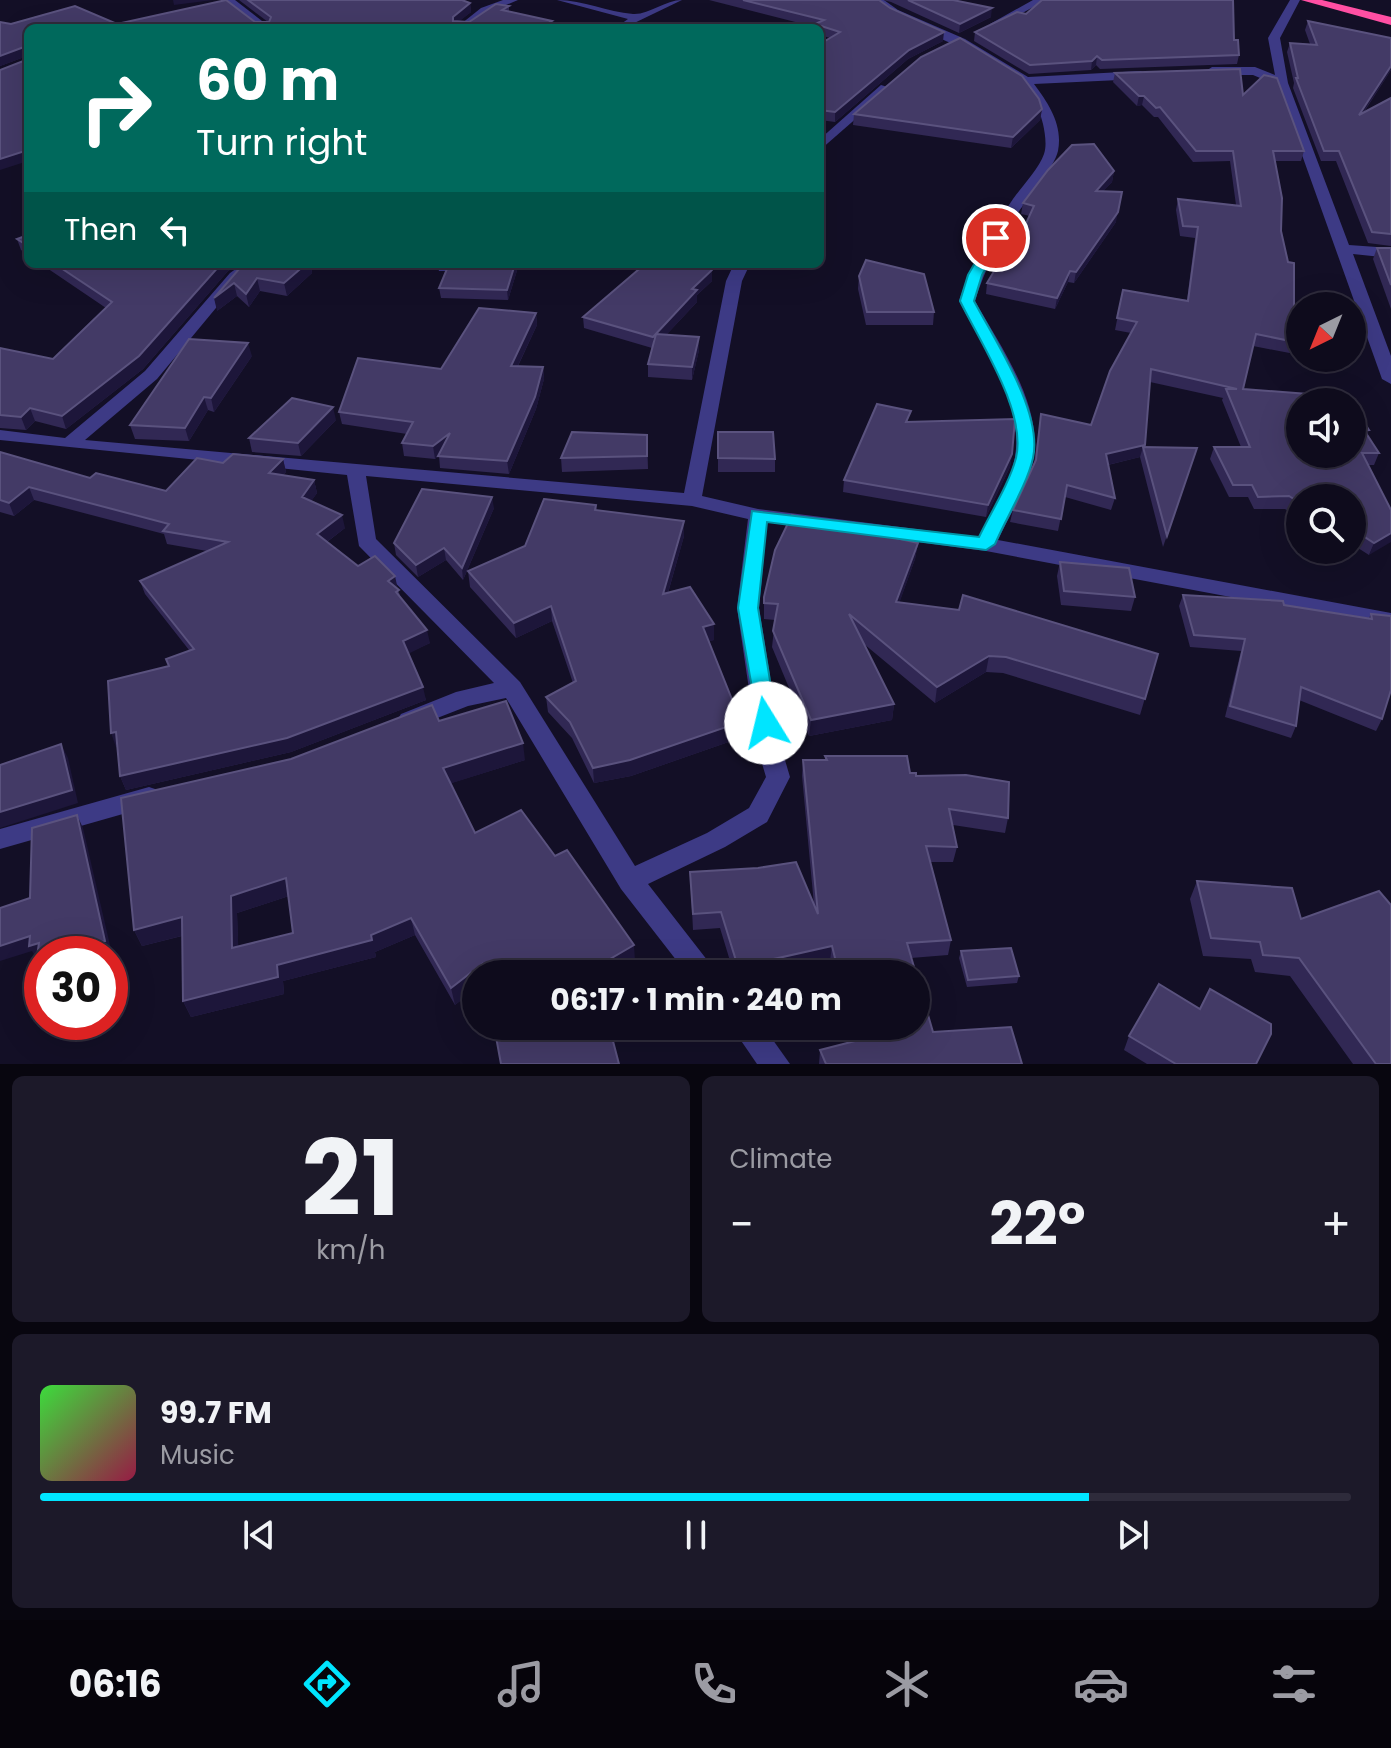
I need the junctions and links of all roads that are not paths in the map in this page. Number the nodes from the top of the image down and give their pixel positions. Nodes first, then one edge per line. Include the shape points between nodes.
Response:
1 (513, 0) edge
2 (562, 0) edge
3 (677, 0) edge
4 (877, 0) edge
5 (1041, 0) edge
6 (1295, 0) edge
7 (1307, 0) edge
8 (1341, 0) edge
9 (229, 1) edge
10 (215, 4) edge
11 (470, 5) edge
12 (485, 10) junction
13 (1391, 13) edge
14 (636, 18) junction
15 (1391, 21) edge
16 (261, 24) edge
17 (466, 24) edge
18 (625, 24) edge
19 (987, 28) edge
20 (1201, 71) edge
21 (1157, 74) edge
22 (893, 81) edge
23 (1026, 81) junction
24 (1282, 83) junction
25 (824, 142) edge
26 (1343, 249) junction
27 (1391, 253) edge
28 (248, 268) edge
29 (740, 268) edge
30 (1386, 352) edge
31 (1391, 379) edge
32 (0, 435) edge
33 (69, 444) junction
34 (355, 468) junction
35 (692, 500) junction
36 (758, 515) junction
37 (986, 544) junction
38 (1391, 620) edge
39 (512, 688) junction
40 (380, 731) edge
41 (176, 791) edge
42 (0, 839) edge
43 (630, 881) junction
44 (693, 960) edge
45 (756, 1040) edge
46 (775, 1064) edge

1 - 12 street
2 - 14 street
3 - 14 street
4 - 23 street via 961,41
5 - 19 street
6 - 24 street via 1274,38
7 - 15 highway
8 - 13 highway
9 - 10 street
9 - 16 street
11 - 12 street
12 - 17 street
14 - 18 street
20 - 24 street via 1255,71
21 - 23 street
22 - 25 street
23 - 37 street via 1046,108 1051,154 975,275 967,301 1025,427 1024,457
24 - 26 street
26 - 27 street
26 - 30 street
28 - 33 street via 235,276 151,375
29 - 35 street
30 - 31 street
32 - 33 street
33 - 34 street
34 - 35 street
34 - 39 street via 366,541
35 - 36 street
36 - 37 street
36 - 43 street via 748,608 778,777 758,815
37 - 38 street
39 - 40 street via 464,698
39 - 43 street
41 - 42 street
43 - 44 street
45 - 46 street

